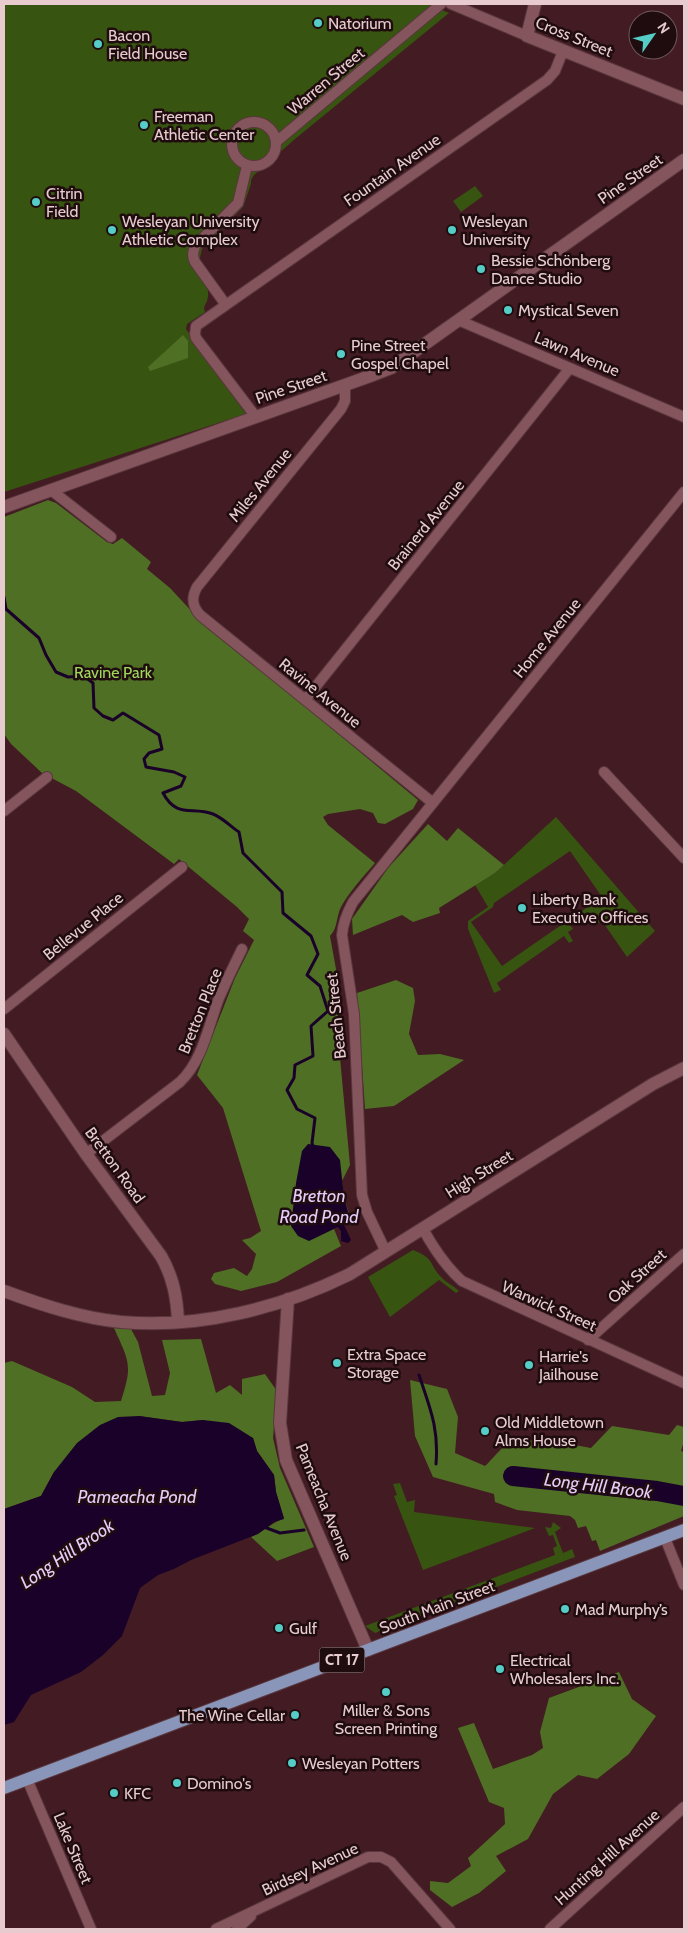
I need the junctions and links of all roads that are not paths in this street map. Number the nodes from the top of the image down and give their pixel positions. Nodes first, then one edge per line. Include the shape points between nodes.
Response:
1 (441, 4) edge
2 (451, 4) edge
3 (535, 4) edge
4 (528, 36) junction
5 (563, 51) junction
6 (684, 99) edge
7 (276, 142) junction
8 (684, 160) edge
9 (247, 166) junction
10 (226, 305) junction
11 (458, 320) junction
12 (570, 368) junction
13 (345, 385) junction
14 (256, 417) junction
15 (684, 417) edge
16 (51, 490) junction
17 (684, 492) edge
18 (4, 507) edge
19 (112, 537) dead end
20 (192, 602) joint
21 (305, 700) junction
22 (604, 772) dead end
23 (47, 777) dead end
24 (433, 803) junction
25 (4, 811) edge
26 (684, 858) edge
27 (182, 867) dead end
28 (242, 949) dead end
29 (4, 1009) edge
30 (4, 1034) edge
31 (684, 1068) edge
32 (86, 1154) junction
33 (423, 1229) junction
34 (386, 1252) junction
35 (684, 1254) edge
36 (4, 1291) edge
37 (288, 1299) junction
38 (178, 1322) junction
39 (588, 1340) junction
40 (684, 1382) edge
41 (682, 1531) edge
42 (665, 1538) junction
43 (684, 1585) edge
44 (368, 1650) junction
45 (27, 1779) junction
46 (4, 1788) edge
47 (684, 1808) edge
48 (257, 1910) junction
49 (91, 1929) edge
50 (216, 1929) edge
51 (237, 1929) edge
52 (450, 1929) edge
53 (550, 1929) edge

1 - 7 street, Warren Street
2 - 4 street, Cross Street
3 - 4 street
4 - 5 street, Cross Street
5 - 6 street, Cross Street
5 - 10 street, Fountain Avenue via 555,71 547,80
7 - 9 street, Warren Street via 268,162
7 - 9 street via 267,126 255,122 243,125 234,134 232,146 237,158
8 - 11 street, Pine Street
9 - 10 street via 238,203 193,251 195,262
10 - 14 street, Fountain Avenue via 199,324 195,330 196,338
11 - 12 street, Lawn Avenue
11 - 13 street, Pine Street via 391,368
12 - 15 street, Lawn Avenue
12 - 21 street, Brainerd Avenue
13 - 14 street, Pine Street
13 - 20 street, Miles Avenue via 345,401 341,409 197,587
14 - 16 street, Pine Street
16 - 18 street, Pine Street
16 - 19 street
17 - 24 street, Home Avenue
20 - 21 street, Ravine Avenue via 200,615
21 - 24 street, Ravine Avenue
22 - 26 street
23 - 25 street
24 - 34 street, Beach Street via 353,902 343,924 354,1014 362,1196
27 - 29 street, Bellevue Place
28 - 32 street, Bretton Place via 190,1072
30 - 32 street, Bretton Road
31 - 33 street, High Street via 653,1084
32 - 38 street, Bretton Road via 169,1270 175,1286
33 - 34 street, High Street
33 - 39 street, Warwick Street via 439,1256 462,1281
34 - 37 street, High Street via 329,1284
35 - 39 street, Oak Street
36 - 38 street, High Street via 95,1318 122,1322
37 - 38 street, High Street via 208,1319
37 - 44 street, Pameacha Avenue via 280,1424 286,1460
39 - 40 street, Warwick Street
41 - 42 main road, South Main Street / CT 17
42 - 43 street
42 - 44 main road, South Main Street / CT 17
44 - 45 main road, South Main Street / CT 17
45 - 46 main road, South Main Street / CT 17
45 - 49 street, Lake Street
47 - 53 street, Hunting Hill Avenue
48 - 50 street, Birdsey Avenue
48 - 51 street
48 - 52 street, Birdsey Avenue via 377,1856 391,1862

